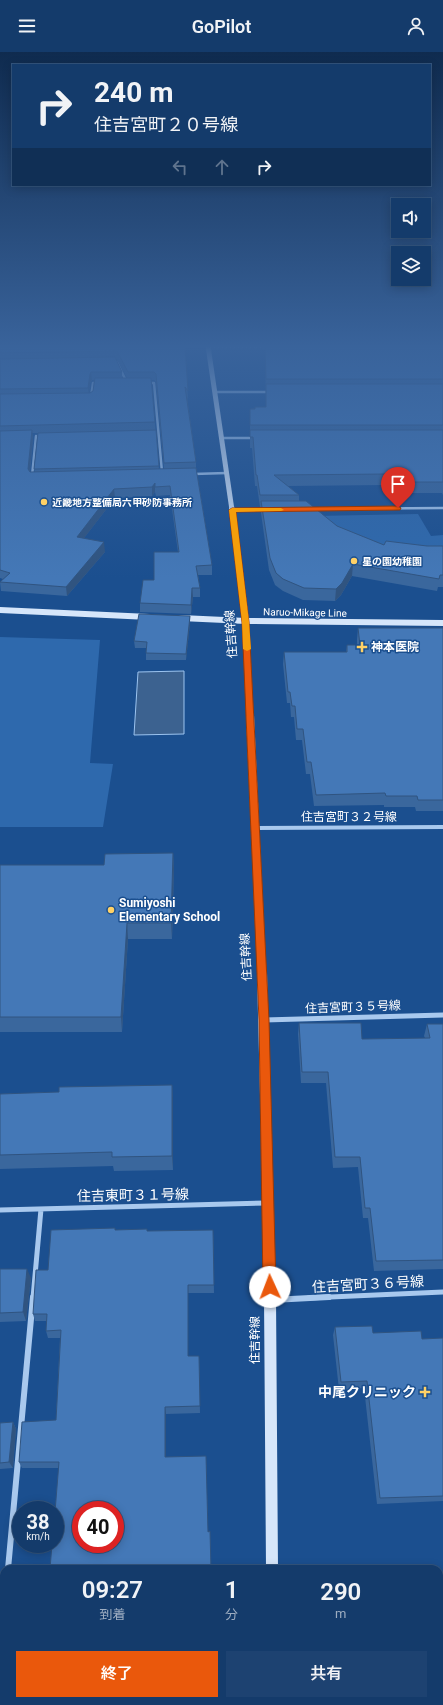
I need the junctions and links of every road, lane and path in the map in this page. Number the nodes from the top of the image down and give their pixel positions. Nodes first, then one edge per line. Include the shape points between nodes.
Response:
1 (157, 423) edge
2 (219, 423) edge
3 (158, 433) junction
4 (151, 434) edge
5 (29, 436) edge
6 (36, 436) junction
7 (44, 436) edge
8 (221, 438) junction
9 (261, 438) edge
10 (227, 473) junction
11 (191, 474) edge
12 (162, 475) edge
13 (40, 477) edge
14 (443, 508) edge
15 (310, 509) edge
16 (232, 510) junction
17 (271, 510) edge
18 (0, 610) edge
19 (158, 618) edge
20 (174, 618) edge
21 (246, 622) junction
22 (443, 623) edge
23 (443, 827) edge
24 (255, 828) junction
25 (443, 1015) edge
26 (264, 1020) junction
27 (267, 1204) junction
28 (41, 1209) junction
29 (0, 1210) edge
30 (443, 1292) edge
31 (270, 1300) junction
32 (8, 1565) edge
33 (272, 1565) edge

1 - 3 street
2 - 8 street, 住吉幹線
3 - 4 street
3 - 12 street
5 - 6 street
6 - 7 street
6 - 13 street via 32,478
8 - 9 street
8 - 10 street, 住吉幹線
10 - 11 street
10 - 16 street, 住吉幹線
14 - 15 street
16 - 17 street
16 - 21 street, 住吉幹線
18 - 19 street
20 - 21 street, Naruo-Mikage Line
21 - 22 street, Naruo-Mikage Line
21 - 24 street, 住吉幹線
23 - 24 street, 住吉宮町３２号線
24 - 26 street, 住吉幹線
25 - 26 street, 住吉宮町３５号線
26 - 27 street, 住吉幹線
27 - 28 street, 住吉東町３１号線
27 - 31 street, 住吉幹線
28 - 29 street, 住吉東町３１号線
28 - 32 street
30 - 31 street, 住吉宮町３６号線
31 - 33 street, 住吉幹線

